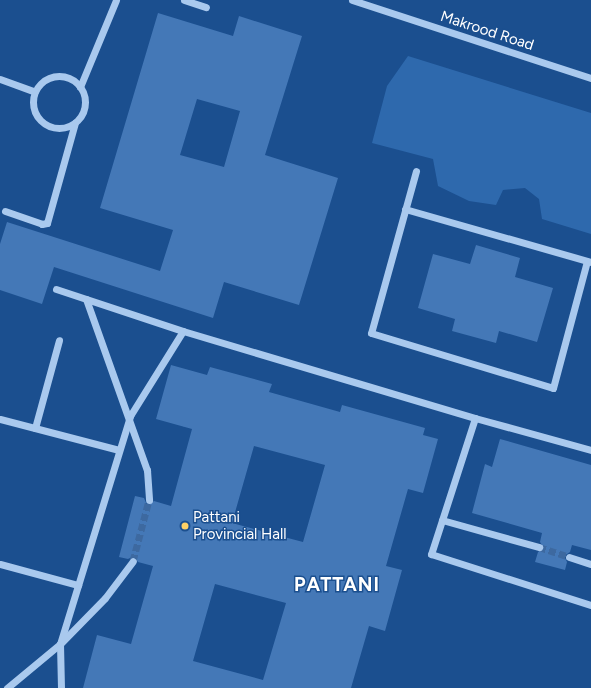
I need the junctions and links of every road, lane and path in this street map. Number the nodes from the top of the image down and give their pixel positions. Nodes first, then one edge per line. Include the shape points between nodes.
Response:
1 (116, 0) edge
2 (184, 0) edge
3 (352, 0) edge
4 (206, 7) dead end
5 (591, 78) edge
6 (0, 79) edge
7 (80, 87) junction
8 (35, 92) junction
9 (75, 123) junction
10 (416, 171) dead end
11 (405, 209) junction
12 (5, 211) dead end
13 (589, 262) edge
14 (56, 289) dead end
15 (86, 299) junction
16 (183, 331) junction
17 (59, 340) dead end
18 (130, 416) junction
19 (475, 418) junction
20 (0, 419) edge
21 (35, 428) junction
22 (119, 450) junction
23 (591, 450) edge
24 (148, 500) tunnel mouth
25 (442, 520) junction
26 (539, 547) tunnel mouth
27 (569, 557) tunnel mouth
28 (132, 561) tunnel mouth
29 (0, 564) edge
30 (591, 564) edge
31 (78, 585) junction
32 (591, 604) edge
33 (60, 644) junction
34 (7, 688) edge
35 (61, 688) edge

1 - 7 street
2 - 4 street
3 - 5 street, Makrood Road
6 - 8 street
7 - 8 street via 69,78 55,76 43,82
7 - 9 street via 85,99 83,112
8 - 9 street via 33,105 38,118 49,126 62,128
9 - 12 street via 47,223 42,224
10 - 11 street
11 - 13 street
11 - 13 street via 371,333 553,388
14 - 15 street
15 - 16 street
15 - 18 street
16 - 18 street
16 - 19 street
17 - 21 street
18 - 22 street
18 - 24 street via 147,470
19 - 23 street
19 - 25 street
20 - 21 street
21 - 22 street
22 - 31 street
25 - 26 street
25 - 32 street via 431,554
27 - 30 street
28 - 33 street via 105,598
29 - 31 street
31 - 33 street
33 - 34 street
33 - 35 street

